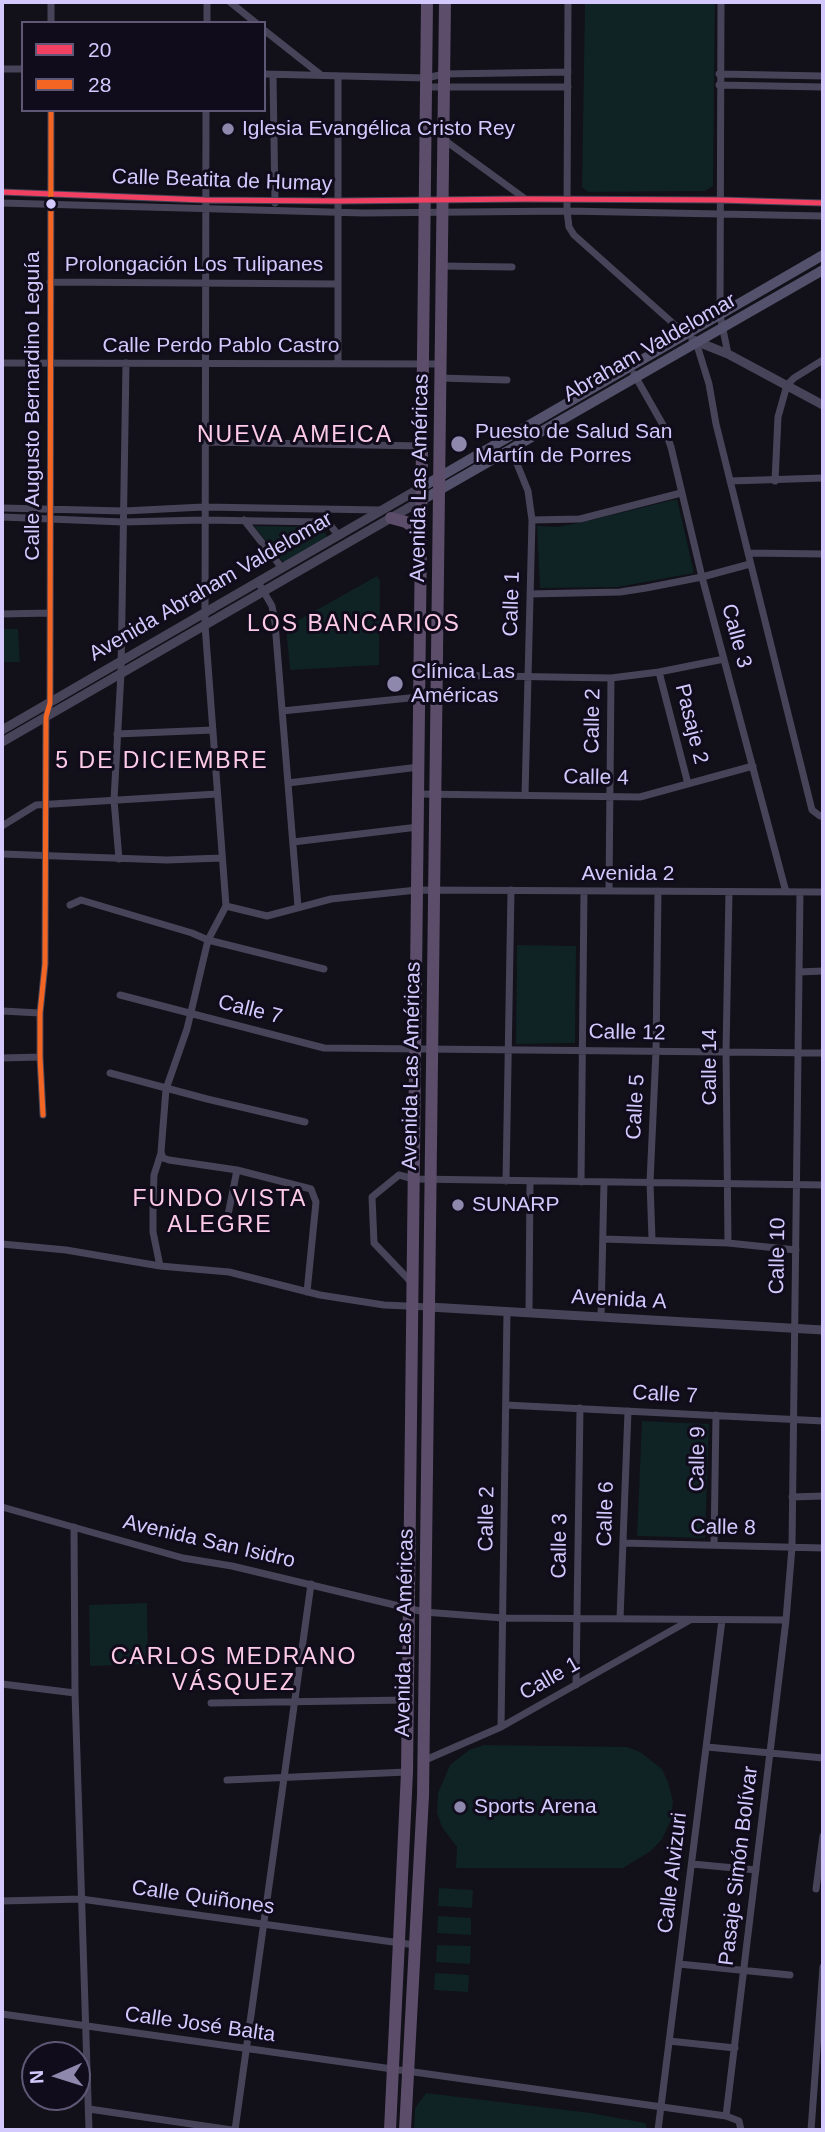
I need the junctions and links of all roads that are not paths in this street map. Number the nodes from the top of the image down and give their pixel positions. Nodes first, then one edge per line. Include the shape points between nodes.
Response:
1 (51, 2) edge
2 (207, 2) edge
3 (229, 2) edge
4 (427, 2) edge
5 (445, 2) edge
6 (568, 2) edge
7 (721, 2) edge
8 (427, 16) junction
9 (444, 16) junction
10 (51, 21) edge
11 (207, 21) edge
12 (253, 21) edge
13 (266, 32) edge
14 (2, 69) edge
15 (21, 69) edge
16 (568, 72) junction
17 (266, 74) edge
18 (719, 74) junction
19 (273, 75) junction
20 (321, 76) junction
21 (338, 76) junction
22 (823, 76) edge
23 (444, 81) junction
24 (426, 83) junction
25 (719, 85) junction
26 (568, 87) junction
27 (823, 87) edge
28 (51, 112) edge
29 (206, 112) edge
30 (443, 139) junction
31 (2, 192) edge
32 (51, 193) junction
33 (524, 199) junction
34 (567, 199) junction
35 (205, 200) junction
36 (276, 200) junction
37 (720, 200) junction
38 (338, 201) junction
39 (365, 201) junction
40 (2, 202) edge
41 (50, 203) junction
42 (823, 203) edge
43 (425, 206) junction
44 (442, 206) junction
45 (205, 210) junction
46 (275, 211) junction
47 (567, 211) junction
48 (720, 212) junction
49 (338, 213) junction
50 (364, 213) junction
51 (823, 216) edge
52 (823, 255) edge
53 (441, 266) junction
54 (512, 267) dead end
55 (823, 270) edge
56 (50, 282) junction
57 (205, 283) junction
58 (338, 284) junction
59 (720, 315) junction
60 (722, 330) junction
61 (685, 334) junction
62 (696, 342) junction
63 (728, 354) junction
64 (823, 360) edge
65 (2, 363) edge
66 (50, 363) junction
67 (126, 363) junction
68 (205, 363) junction
69 (338, 364) junction
70 (423, 364) junction
71 (440, 364) junction
72 (633, 372) junction
73 (440, 378) junction
74 (507, 380) dead end
75 (787, 385) junction
76 (576, 397) junction
77 (823, 405) edge
78 (582, 408) junction
79 (550, 419) junction
80 (205, 442) junction
81 (422, 446) junction
82 (513, 454) junction
83 (439, 476) junction
84 (823, 478) edge
85 (730, 481) junction
86 (775, 481) junction
87 (422, 486) junction
88 (439, 490) junction
89 (681, 493) junction
90 (422, 500) junction
91 (204, 507) junction
92 (2, 508) edge
93 (124, 511) junction
94 (50, 514) junction
95 (386, 514) junction
96 (2, 517) edge
97 (203, 520) junction
98 (244, 520) junction
99 (532, 520) junction
100 (123, 522) junction
101 (338, 535) junction
102 (421, 538) junction
103 (748, 553) junction
104 (823, 554) edge
105 (750, 564) junction
106 (282, 568) junction
107 (702, 577) junction
108 (258, 582) junction
109 (264, 591) junction
110 (530, 594) junction
111 (50, 613) junction
112 (205, 613) junction
113 (2, 614) edge
114 (205, 625) junction
115 (724, 659) junction
116 (121, 661) junction
117 (659, 672) junction
118 (121, 673) junction
119 (436, 674) junction
120 (527, 676) junction
121 (611, 678) junction
122 (419, 697) junction
123 (436, 698) junction
124 (50, 703) junction
125 (282, 711) junction
126 (46, 716) junction
127 (2, 730) edge
128 (213, 730) junction
129 (117, 734) junction
130 (2, 742) edge
131 (752, 766) junction
132 (418, 767) junction
133 (288, 783) junction
134 (688, 784) junction
135 (217, 794) junction
136 (418, 794) junction
137 (434, 794) junction
138 (525, 795) junction
139 (610, 796) junction
140 (114, 800) junction
141 (47, 803) junction
142 (823, 816) edge
143 (2, 826) edge
144 (418, 827) junction
145 (293, 842) junction
146 (2, 854) edge
147 (47, 855) junction
148 (222, 858) junction
149 (119, 859) junction
150 (417, 890) junction
151 (433, 890) junction
152 (511, 890) junction
153 (584, 891) junction
154 (609, 891) junction
155 (658, 891) junction
156 (729, 892) junction
157 (786, 892) junction
158 (800, 892) junction
159 (823, 892) edge
160 (70, 905) dead end
161 (226, 906) junction
162 (298, 907) junction
163 (208, 940) junction
164 (324, 968) dead end
165 (823, 971) edge
166 (799, 972) junction
167 (120, 995) dead end
168 (2, 1011) edge
169 (40, 1013) junction
170 (191, 1013) junction
171 (415, 1048) junction
172 (431, 1048) junction
173 (508, 1049) junction
174 (582, 1050) junction
175 (656, 1051) junction
176 (726, 1051) junction
177 (798, 1052) junction
178 (823, 1053) edge
179 (40, 1057) junction
180 (2, 1058) edge
181 (110, 1073) dead end
182 (415, 1076) junction
183 (431, 1077) junction
184 (166, 1088) junction
185 (43, 1115) dead end
186 (305, 1122) dead end
187 (414, 1137) junction
188 (430, 1137) junction
189 (161, 1152) junction
190 (237, 1170) junction
191 (414, 1179) junction
192 (430, 1180) junction
193 (506, 1181) junction
194 (530, 1181) junction
195 (581, 1182) junction
196 (604, 1182) junction
197 (650, 1182) junction
198 (728, 1183) junction
199 (796, 1185) junction
200 (823, 1185) edge
201 (226, 1225) dead end
202 (603, 1239) junction
203 (652, 1239) junction
204 (728, 1243) junction
205 (2, 1244) edge
206 (796, 1250) junction
207 (160, 1266) junction
208 (413, 1285) junction
209 (307, 1292) junction
210 (413, 1306) junction
211 (429, 1307) junction
212 (507, 1311) junction
213 (529, 1312) junction
214 (601, 1317) junction
215 (795, 1328) junction
216 (823, 1330) edge
217 (506, 1405) junction
218 (580, 1408) junction
219 (628, 1411) junction
220 (716, 1415) junction
221 (793, 1419) junction
222 (823, 1421) edge
223 (823, 1496) edge
224 (792, 1497) junction
225 (2, 1507) edge
226 (74, 1527) junction
227 (623, 1543) junction
228 (714, 1545) junction
229 (792, 1547) junction
230 (823, 1548) edge
231 (311, 1584) junction
232 (409, 1608) junction
233 (424, 1612) junction
234 (503, 1618) junction
235 (577, 1619) junction
236 (620, 1619) junction
237 (691, 1620) junction
238 (722, 1620) junction
239 (786, 1620) junction
240 (2, 1684) edge
241 (576, 1685) junction
242 (75, 1693) junction
243 (408, 1700) junction
244 (293, 1702) junction
245 (211, 1703) dead end
246 (501, 1727) junction
247 (707, 1747) junction
248 (770, 1753) junction
249 (823, 1758) edge
250 (423, 1761) junction
251 (408, 1772) junction
252 (283, 1777) junction
253 (227, 1780) dead end
254 (823, 1836) edge
255 (692, 1864) junction
256 (757, 1870) junction
257 (821, 1871) edge
258 (816, 1889) dead end
259 (81, 1899) junction
260 (2, 1901) edge
261 (263, 1924) junction
262 (400, 1943) junction
263 (415, 1945) junction
264 (679, 1965) junction
265 (823, 1967) edge
266 (744, 1970) junction
267 (790, 1975) dead end
268 (2, 2014) edge
269 (86, 2026) junction
270 (87, 2041) edge
271 (669, 2041) junction
272 (735, 2048) junction
273 (246, 2050) junction
274 (820, 2055) edge
275 (400, 2070) junction
276 (661, 2107) junction
277 (91, 2109) edge
278 (89, 2111) edge
279 (726, 2116) junction
280 (89, 2130) edge
281 (234, 2130) edge
282 (390, 2130) edge
283 (405, 2130) edge
284 (658, 2130) edge
285 (741, 2130) edge
286 (811, 2130) edge

1 - 10 street
2 - 11 street
3 - 12 street
4 - 8 main road, Avenida Las Américas
5 - 9 main road, Avenida Las Américas
6 - 16 street
7 - 18 street
8 - 9 main road
8 - 24 main road, Avenida Las Américas
9 - 23 main road, Avenida Las Américas
13 - 20 street
14 - 15 street
16 - 23 street
16 - 26 street
17 - 19 street
18 - 22 street
18 - 25 street
19 - 20 street
19 - 36 street
20 - 21 street
21 - 24 street
21 - 38 street
23 - 24 street
23 - 24 street
23 - 26 street
23 - 30 main road, Avenida Las Américas
24 - 43 main road, Avenida Las Américas
25 - 27 street
25 - 37 street
26 - 34 street
28 - 32 street, Calle Augusto Bernardino Leguía
29 - 35 street
30 - 33 street
30 - 44 main road, Avenida Las Américas
31 - 32 street, Calle Beatita de Humay
32 - 35 street, Calle Beatita de Humay
32 - 41 street, Calle Augusto Bernardino Leguía
33 - 34 street
33 - 44 street
34 - 37 street
34 - 47 street
35 - 36 street, Calle Beatita de Humay
35 - 45 street
36 - 38 street, Calle Beatita de Humay
36 - 46 street
37 - 42 street
37 - 48 street
38 - 39 street, Calle Beatita de Humay
38 - 49 street
39 - 43 street, Calle Beatita de Humay
39 - 50 street
40 - 41 street, Calle Beatita de Humay
41 - 45 street, Calle Beatita de Humay
41 - 56 street, Calle Augusto Bernardino Leguía
43 - 44 street, Calle Beatita de Humay
43 - 50 street, Calle Beatita de Humay
43 - 70 main road, Avenida Las Américas
44 - 47 street
44 - 53 main road, Avenida Las Américas
45 - 46 street, Calle Beatita de Humay
45 - 57 street
46 - 49 street, Calle Beatita de Humay
47 - 48 street
47 - 61 street via 574,234
48 - 51 street
48 - 59 street
49 - 50 street, Calle Beatita de Humay
49 - 58 street
52 - 59 main road, Abraham Valdelomar
53 - 54 street
53 - 71 main road, Avenida Las Américas
55 - 60 main road, Abraham Valdelomar
56 - 57 street, Prolongación Los Tulipanes
56 - 66 street, Calle Augusto Bernardino Leguía
57 - 58 street, Prolongación Los Tulipanes
57 - 68 street
58 - 69 street
59 - 60 street
59 - 61 main road, Abraham Valdelomar
60 - 62 main road, Abraham Valdelomar
60 - 63 street
61 - 62 street
61 - 72 main road, Abraham Valdelomar
62 - 63 street
62 - 72 main road, Abraham Valdelomar
62 - 85 street
63 - 75 street
64 - 75 street
65 - 66 street, Calle Perdo Pablo Castro
66 - 67 street, Calle Perdo Pablo Castro
66 - 94 street, Calle Augusto Bernardino Leguía
67 - 68 street, Calle Perdo Pablo Castro
67 - 93 street
68 - 69 street, Calle Perdo Pablo Castro
68 - 80 street
69 - 70 street, Calle Perdo Pablo Castro
70 - 71 street, Calle Perdo Pablo Castro
70 - 81 main road, Avenida Las Américas
71 - 73 main road, Avenida Las Américas
72 - 76 main road, Abraham Valdelomar
72 - 78 main road, Abraham Valdelomar
72 - 89 street, Calle 3 via 668,436
73 - 74 street
73 - 83 main road, Avenida Las Américas
75 - 77 street
75 - 86 street via 778,417
76 - 78 main road
76 - 79 main road, Abraham Valdelomar
78 - 79 main road, Abraham Valdelomar
79 - 82 main road, Abraham Valdelomar
79 - 83 main road, Abraham Valdelomar
80 - 81 street
80 - 91 street
81 - 87 main road, Avenida Las Américas
82 - 88 main road, Abraham Valdelomar
82 - 99 street, Calle 1 via 528,491
83 - 87 main road, Avenida Abraham Valdelomar
83 - 88 main road, Avenida Las Américas
84 - 86 street
85 - 86 street
85 - 103 street
87 - 90 main road, Avenida Las Américas
87 - 95 street, Avenida Abraham Valdelomar
88 - 90 main road, Abraham Valdelomar
88 - 119 main road, Avenida Las Américas
89 - 99 street via 580,519
89 - 107 street, Calle 3
90 - 95 street, Avenida Abraham Valdelomar
90 - 102 main road, Avenida Las Américas
91 - 93 street
91 - 95 street
91 - 97 street
92 - 94 street
93 - 94 street
93 - 100 street
94 - 96 street
94 - 100 street
94 - 111 street, Calle Augusto Bernardino Leguía
95 - 101 street, Avenida Abraham Valdelomar
95 - 102 main road via 406,522
95 - 109 street, Avenida Abraham Valdelomar
97 - 98 street
97 - 100 street
97 - 112 street
98 - 101 street via 322,522
98 - 106 street
99 - 110 street, Calle 1
100 - 116 street
101 - 106 street, Avenida Abraham Valdelomar
102 - 122 main road, Avenida Las Américas
103 - 104 street
103 - 105 street
105 - 107 street
105 - 142 street via 812,810
106 - 108 street, Avenida Abraham Valdelomar
107 - 110 street via 620,592
107 - 115 street, Calle 3
108 - 109 street
108 - 112 street, Avenida Abraham Valdelomar
109 - 114 street, Avenida Abraham Valdelomar
109 - 125 street via 274,614
110 - 120 street, Calle 1
111 - 113 street
111 - 124 street, Calle Augusto Bernardino Leguía
112 - 114 street
112 - 116 street, Avenida Abraham Valdelomar
114 - 118 street, Avenida Abraham Valdelomar
114 - 128 street
115 - 117 street
115 - 131 street, Calle 3
116 - 118 street
116 - 124 street, Avenida Abraham Valdelomar
117 - 121 street
117 - 134 street, Pasaje 2
118 - 126 street, Avenida Abraham Valdelomar
118 - 129 street
119 - 120 street
119 - 123 main road, Avenida Las Américas
120 - 121 street
120 - 138 street, Calle 1
121 - 139 street, Calle 2
122 - 123 street
122 - 125 street
122 - 132 main road, Avenida Las Américas
123 - 137 main road, Avenida Las Américas
124 - 126 street, Calle Augusto Bernardino Leguía
124 - 127 street, Avenida Abraham Valdelomar
125 - 133 street
126 - 130 street, Avenida Abraham Valdelomar
126 - 141 street, Calle Augusto Bernardino Leguía
128 - 129 street
128 - 135 street
129 - 140 street
131 - 134 street, Calle 4
131 - 157 street, Calle 3
132 - 133 street
132 - 136 main road, Avenida Las Américas
133 - 145 street
134 - 139 street, Calle 4 via 640,797
135 - 140 street
135 - 148 street
136 - 137 street, Calle 4
136 - 144 main road, Avenida Las Américas
137 - 138 street, Calle 4
137 - 151 main road, Avenida Las Américas
138 - 139 street, Calle 4
139 - 154 street, Calle 2
140 - 141 street
140 - 149 street
141 - 143 street
141 - 147 street, Calle Augusto Bernardino Leguía
144 - 145 street
144 - 150 main road, Avenida Las Américas
145 - 162 street
146 - 147 street
147 - 149 street
147 - 169 street, Calle Augusto Bernardino Leguía
148 - 149 street
148 - 161 street
150 - 151 street, Avenida 2
150 - 162 street, Avenida 2
150 - 171 main road, Avenida Las Américas
151 - 152 street, Avenida 2
151 - 172 main road, Avenida Las Américas
152 - 153 street, Avenida 2
152 - 173 street
153 - 154 street, Avenida 2
153 - 174 street
154 - 155 street, Avenida 2
155 - 156 street, Avenida 2
155 - 175 street, Calle 5
156 - 157 street, Avenida 2
156 - 176 street, Calle 14
157 - 158 street, Avenida 2
158 - 159 street, Avenida 2
158 - 166 street, Calle 10
160 - 163 street via 81,900
161 - 162 street, Avenida 2 via 267,916
161 - 163 street
163 - 164 street
163 - 170 street
165 - 166 street
166 - 177 street, Calle 10
167 - 170 street, Calle 7
168 - 169 street
169 - 179 street, Calle Augusto Bernardino Leguía
170 - 171 street, Calle 7 via 324,1048
170 - 184 street
171 - 172 street, Calle 7
171 - 182 main road, Avenida Las Américas
172 - 173 street, Calle 12
172 - 183 main road, Avenida Las Américas
173 - 174 street, Calle 12
173 - 193 street
174 - 175 street, Calle 12
174 - 195 street
175 - 176 street, Calle 12
175 - 197 street, Calle 5
176 - 177 street, Calle 12
176 - 198 street, Calle 14
177 - 178 street, Calle 12
177 - 199 street, Calle 10
179 - 180 street
179 - 185 street, Calle Augusto Bernardino Leguía
181 - 184 street
182 - 183 main road
182 - 187 main road, Avenida Las Américas
183 - 188 main road, Avenida Las Américas
184 - 186 street
184 - 189 street
187 - 188 main road
187 - 191 main road, Avenida Las Américas
188 - 192 main road, Avenida Las Américas
189 - 190 street via 169,1160
189 - 207 street via 153,1204
190 - 201 street
190 - 209 street via 311,1189 315,1196
191 - 192 street
191 - 208 main road, Avenida Las Américas
191 - 208 street via 399,1175 372,1200 376,1247
192 - 193 street
192 - 211 main road, Avenida Las Américas
193 - 194 street
194 - 195 street
194 - 213 street
195 - 196 street
196 - 197 street
196 - 202 street
197 - 198 street
197 - 203 street, Calle 5
198 - 199 street
198 - 204 street, Calle 14
199 - 200 street
199 - 206 street, Calle 10
202 - 203 street
202 - 214 street
203 - 204 street
204 - 206 street
205 - 207 street, Avenida A
206 - 215 street, Calle 10
207 - 209 street, Avenida A via 229,1272
208 - 210 main road, Avenida Las Américas
209 - 210 street, Avenida A
210 - 211 street, Avenida A
210 - 232 main road, Avenida Las Américas
211 - 212 street, Avenida A
211 - 233 main road, Avenida Las Américas
212 - 213 street, Avenida A
212 - 217 street, Calle 2
213 - 214 street, Avenida A
214 - 215 street, Avenida A
215 - 216 street, Avenida A
215 - 221 street, Calle 10
217 - 218 street, Calle 7
217 - 234 street, Calle 2
218 - 219 street, Calle 7
218 - 235 street, Calle 3
219 - 220 street, Calle 7
219 - 227 street, Calle 6
220 - 221 street, Calle 7
220 - 228 street, Calle 9
221 - 222 street, Calle 7
221 - 224 street, Calle 10
223 - 224 street
224 - 229 street, Calle 10
225 - 226 street, Avenida San Isidro
226 - 231 street, Avenida San Isidro via 183,1558
226 - 242 street
227 - 228 street, Calle 8
227 - 236 street, Calle 6
228 - 229 street, Calle 8
229 - 230 street, Calle 8
229 - 239 street, Calle 10
231 - 232 street, Avenida San Isidro
231 - 244 street
232 - 233 street, Avenida San Isidro
232 - 243 main road, Avenida Las Américas
233 - 234 street
233 - 250 main road, Avenida Las Américas
234 - 235 street
234 - 246 street, Calle 2
235 - 236 street
235 - 241 street, Calle 3
236 - 237 street
237 - 238 street
237 - 241 street, Calle 1
238 - 239 street
238 - 247 street, Calle Alvizuri
239 - 248 street, Pasaje Simón Bolívar
240 - 242 street
241 - 246 street, Calle 1
242 - 259 street
243 - 244 street
243 - 251 main road, Avenida Las Américas
244 - 245 street
244 - 252 street
246 - 250 street, Calle 1
247 - 248 street
247 - 255 street, Calle Alvizuri
248 - 249 street
248 - 256 street, Pasaje Simón Bolívar
250 - 263 main road, Avenida Las Américas
251 - 252 street
251 - 262 main road, Avenida Las Américas
252 - 253 street
252 - 261 street
254 - 257 street
255 - 256 street
255 - 264 street, Calle Alvizuri
256 - 266 street, Pasaje Simón Bolívar
257 - 258 street
259 - 260 street, Calle Quiñones
259 - 261 street, Calle Quiñones
259 - 269 street
261 - 262 street, Calle Quiñones
261 - 273 street
262 - 263 street, Calle Quiñones
262 - 275 main road, Avenida Las Américas
263 - 275 main road, Avenida Las Américas
264 - 266 street
264 - 271 street, Calle Alvizuri
265 - 274 street
266 - 267 street
266 - 272 street, Pasaje Simón Bolívar
268 - 269 street, Calle José Balta
269 - 270 street
269 - 273 street, Calle José Balta
271 - 272 street
271 - 276 street, Calle Alvizuri
272 - 279 street, Pasaje Simón Bolívar
273 - 275 street, Calle José Balta
273 - 281 street
274 - 286 street
275 - 276 street, Calle José Balta
275 - 282 main road, Avenida Las Américas
275 - 283 main road, Avenida Las Américas
276 - 279 street
276 - 284 street, Calle Alvizuri
277 - 281 street
278 - 280 street
279 - 285 street via 739,2120

